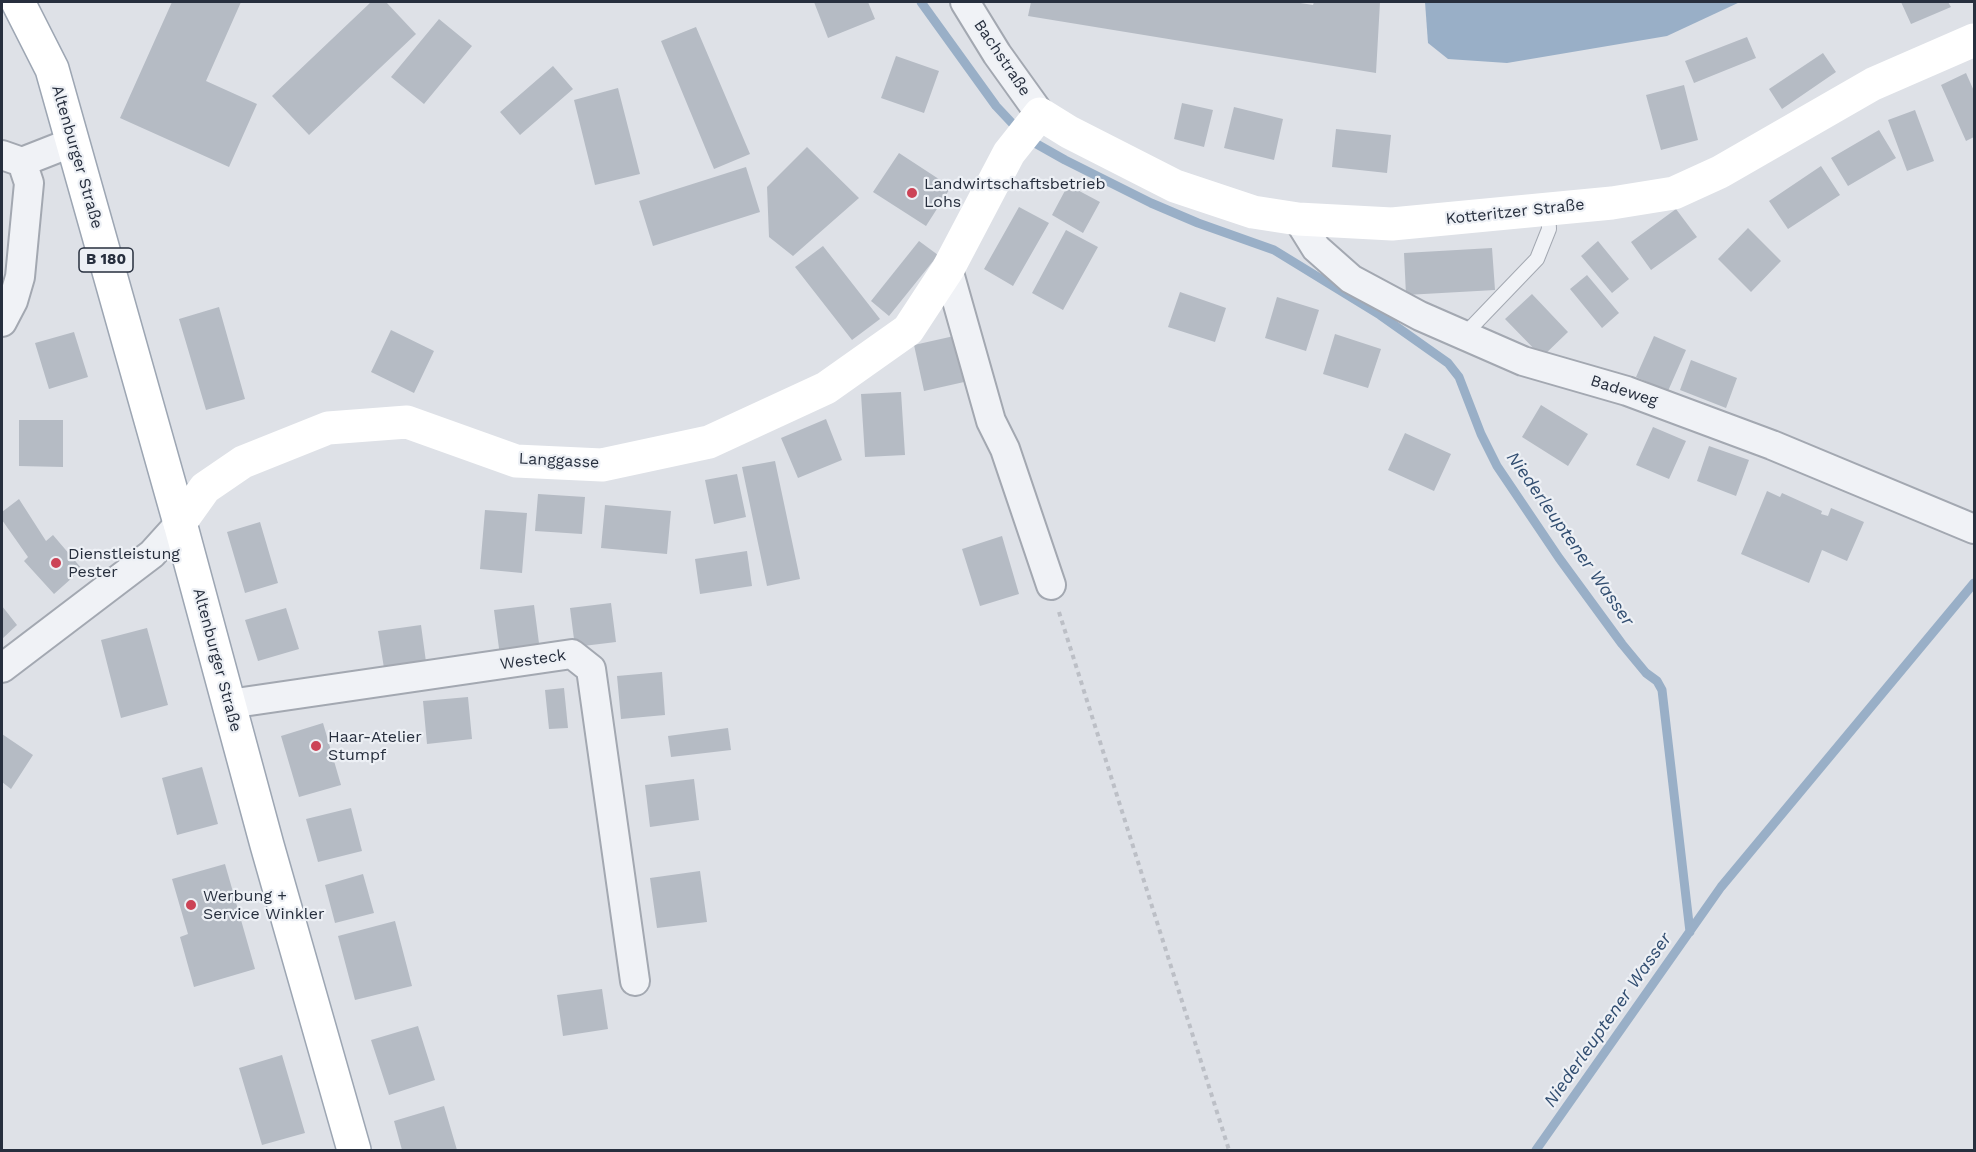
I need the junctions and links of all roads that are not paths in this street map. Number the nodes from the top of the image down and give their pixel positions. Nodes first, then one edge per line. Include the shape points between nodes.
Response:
1 (18, 2) edge
2 (965, 2) edge
3 (1974, 40) edge
4 (1030, 128) junction
5 (73, 142) junction
6 (12, 158) edge
7 (1548, 209) junction
8 (1298, 219) junction
9 (948, 269) junction
10 (2, 322) edge
11 (1464, 335) junction
12 (180, 523) junction
13 (1974, 529) edge
14 (1051, 585) road end
15 (2, 668) edge
16 (229, 704) junction
17 (635, 981) dead end
18 (354, 1150) edge

1 - 5 street, Altenburger Straße / B 180 via 52,69
2 - 4 street, Bachstraße via 997,54
3 - 7 street, Kotteritzer Straße via 1873,84 1720,172 1674,193
4 - 8 street, Kotteritzer Straße via 1069,132 1175,186 1253,212
4 - 9 street, Langgasse via 1009,153
5 - 6 street
5 - 12 street, Altenburger Straße / B 180
6 - 10 street via 29,183 20,277
7 - 8 street, Kotteritzer Straße via 1392,224
7 - 11 lane via 1549,229 1537,259
8 - 11 street, Badeweg via 1316,248 1351,279
9 - 12 street, Langgasse via 908,330 826,388 709,442 602,465 516,461 407,422 328,428 243,462 206,488
9 - 14 street via 991,421 1005,449
11 - 13 street, Badeweg via 1523,361 1627,391 1772,445
12 - 15 street via 152,554
12 - 16 street, Altenburger Straße / B 180
16 - 17 street, Westeck via 572,654 591,669
16 - 18 street, Altenburger Straße / B 180

